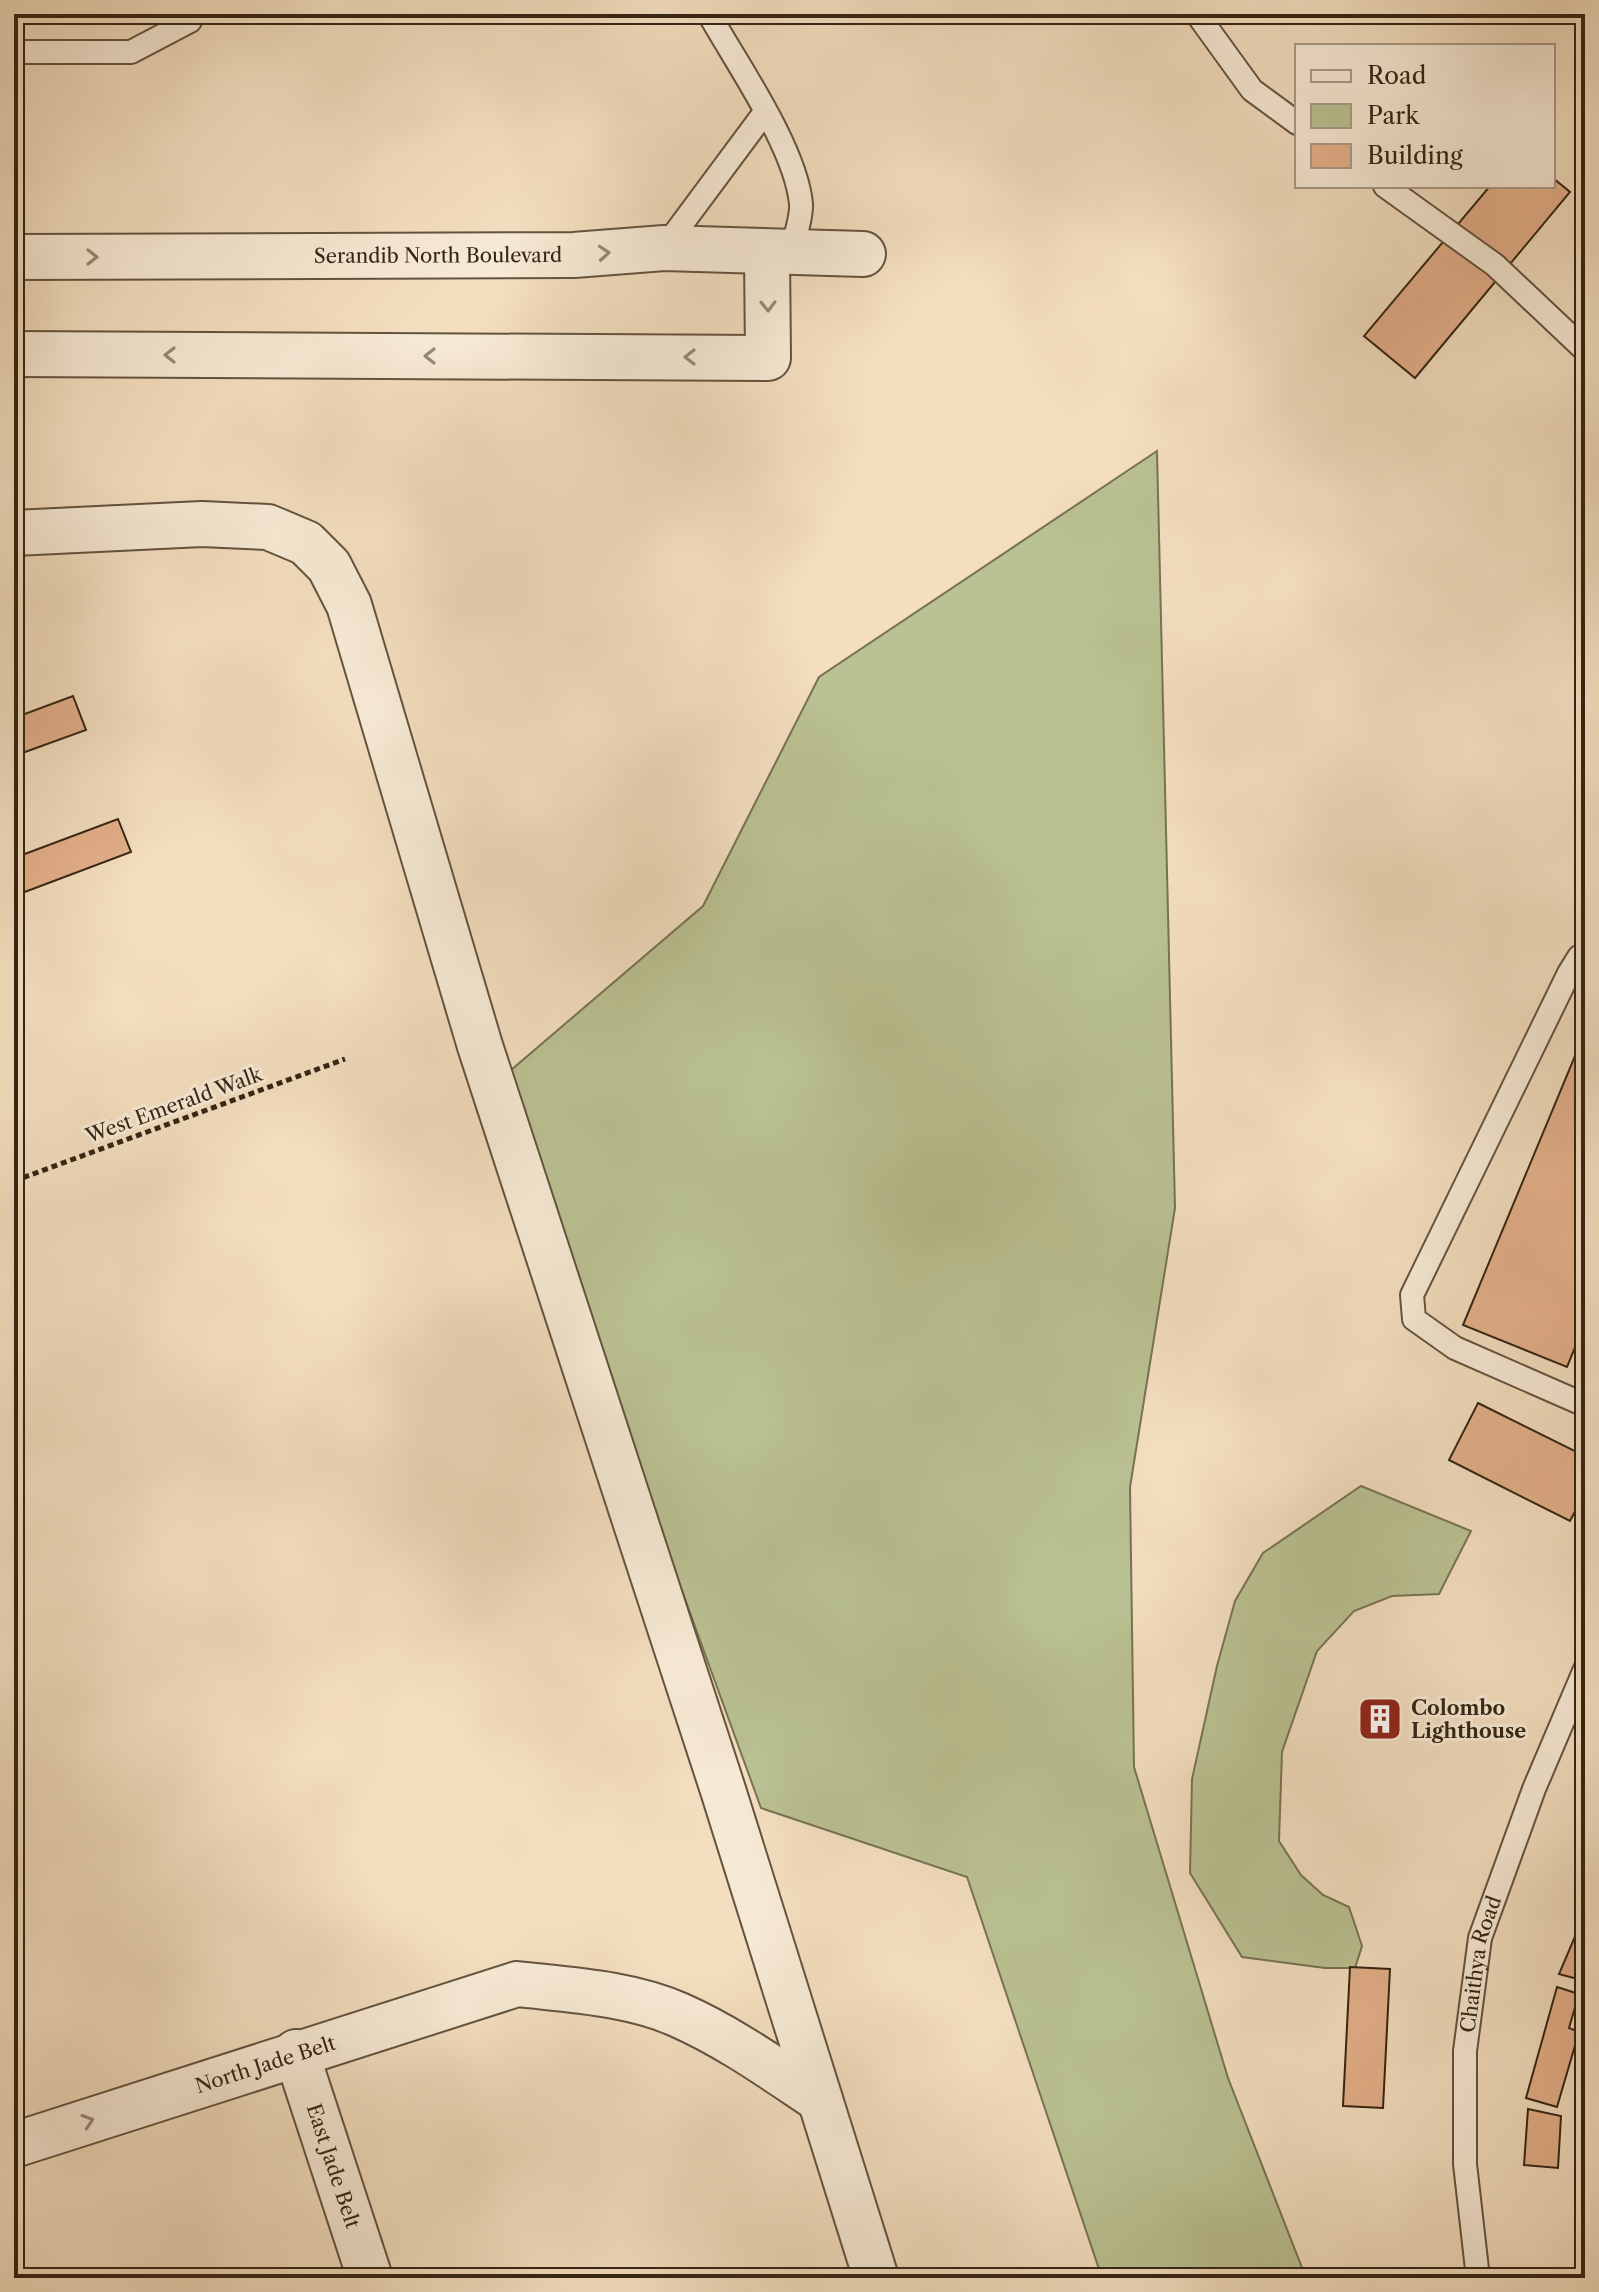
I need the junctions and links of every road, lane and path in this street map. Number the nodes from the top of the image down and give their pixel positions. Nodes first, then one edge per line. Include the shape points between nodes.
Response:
1 (192, 14) edge
2 (709, 14) edge
3 (1197, 14) edge
4 (14, 52) edge
5 (765, 112) junction
6 (1295, 122) edge
7 (1388, 188) edge
8 (664, 248) junction
9 (779, 253) junction
10 (863, 254) dead end
11 (14, 257) edge
12 (1585, 350) edge
13 (14, 354) edge
14 (14, 533) edge
15 (1585, 958) edge
16 (345, 1059) dead end
17 (14, 1181) edge
18 (1585, 1405) edge
19 (1585, 1669) edge
20 (296, 2052) junction
21 (820, 2100) junction
22 (14, 2145) edge
23 (370, 2278) edge
24 (876, 2278) edge
25 (1478, 2278) edge

1 - 4 lane via 190,21 131,52
2 - 5 lane
3 - 6 lane via 1252,90
5 - 8 lane
5 - 9 lane via 801,205
7 - 12 lane via 1495,265
8 - 9 street, Serandib North Boulevard
11 -> 8 street, Serandib North Boulevard via 574,255
9 - 10 street, Serandib North Boulevard
9 -> 13 street via 768,358
14 - 21 street via 202,524 268,527 306,543 329,566 349,605 480,1046
15 - 18 lane via 1579,957 1569,973 1412,1295 1414,1319 1455,1348
16 - 17 path, West Emerald Walk
19 - 25 lane, Chaithya Road via 1480,1938 1465,2051 1465,2164
20 - 21 street, North Jade Belt via 517,1984 595,1992 677,2014 757,2057
22 -> 20 street, North Jade Belt
20 - 23 street, East Jade Belt
21 - 24 street

